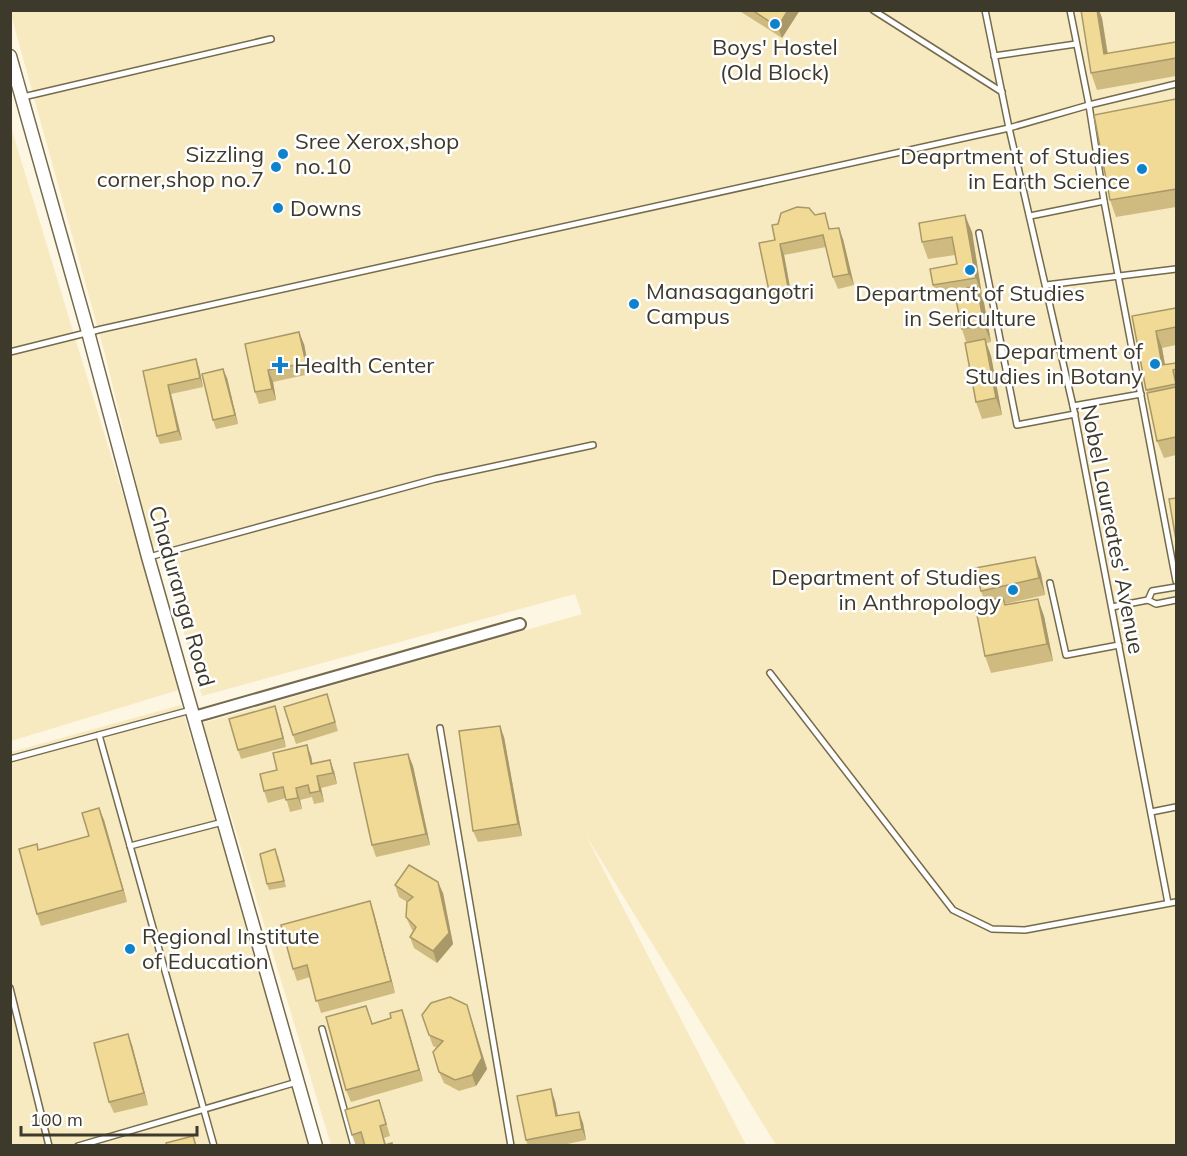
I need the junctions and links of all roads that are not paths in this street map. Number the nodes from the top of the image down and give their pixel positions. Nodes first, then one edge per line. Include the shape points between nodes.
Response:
1 (873, 10) edge
2 (985, 10) edge
3 (1070, 10) edge
4 (271, 39) dead end
5 (1076, 44) junction
6 (10, 56) edge
7 (994, 56) junction
8 (1176, 84) edge
9 (1002, 92) junction
10 (22, 97) junction
11 (1089, 105) junction
12 (1009, 128) junction
13 (1104, 201) junction
14 (1030, 216) junction
15 (979, 233) dead end
16 (1176, 269) edge
17 (1118, 275) junction
18 (1046, 285) junction
19 (88, 332) junction
20 (10, 352) edge
21 (1141, 394) junction
22 (1073, 406) junction
23 (1075, 414) junction
24 (593, 445) dead end
25 (148, 557) junction
26 (1176, 581) edge
27 (1050, 583) dead end
28 (1176, 586) edge
29 (1148, 600) junction
30 (1176, 600) edge
31 (1112, 607) junction
32 (520, 624) dead end
33 (1119, 645) junction
34 (771, 673) dead end
35 (193, 713) junction
36 (440, 728) dead end
37 (99, 735) junction
38 (10, 759) edge
39 (1176, 807) edge
40 (1151, 812) junction
41 (223, 822) junction
42 (130, 846) junction
43 (1176, 902) edge
44 (1168, 903) junction
45 (10, 988) edge
46 (322, 1029) dead end
47 (297, 1082) junction
48 (205, 1109) junction
49 (49, 1146) edge
50 (78, 1146) edge
51 (214, 1146) edge
52 (316, 1146) edge
53 (354, 1146) edge
54 (511, 1146) edge

1 - 9 lane
2 - 7 lane, Nobel Laureates' Avenue
3 - 5 lane
4 - 10 lane
5 - 7 lane
5 - 11 lane
6 - 10 street, Chaduranga Road
7 - 9 lane, Nobel Laureates' Avenue
8 - 11 lane
9 - 12 lane, Nobel Laureates' Avenue
10 - 19 street, Chaduranga Road
11 - 12 lane
11 - 13 lane
12 - 14 lane, Nobel Laureates' Avenue
12 - 19 lane
13 - 14 lane
13 - 17 lane
14 - 18 lane, Nobel Laureates' Avenue
15 - 23 lane via 1017,425
16 - 17 lane
17 - 18 lane
17 - 21 lane
18 - 22 lane, Nobel Laureates' Avenue
19 - 20 lane
19 - 25 street, Chaduranga Road
21 - 22 lane
21 - 26 lane
22 - 23 lane, Nobel Laureates' Avenue
23 - 31 lane, Nobel Laureates' Avenue
24 - 25 lane via 435,479
25 - 35 street, Chaduranga Road
27 - 33 lane via 1066,655
28 - 29 lane via 1152,591
29 - 30 lane via 1156,604
29 - 31 lane
31 - 33 lane, Nobel Laureates' Avenue
32 - 35 street
33 - 40 lane, Nobel Laureates' Avenue
34 - 44 lane via 953,910 992,929 1025,930
35 - 37 lane
35 - 41 street, Chaduranga Road
36 - 54 lane
37 - 38 lane
37 - 42 lane
39 - 40 lane
40 - 44 lane, Nobel Laureates' Avenue
41 - 42 lane
41 - 47 street, Chaduranga Road
42 - 48 lane
43 - 44 lane
45 - 49 lane
46 - 53 lane
47 - 48 lane
47 - 52 street, Chaduranga Road
48 - 50 lane
48 - 51 lane

